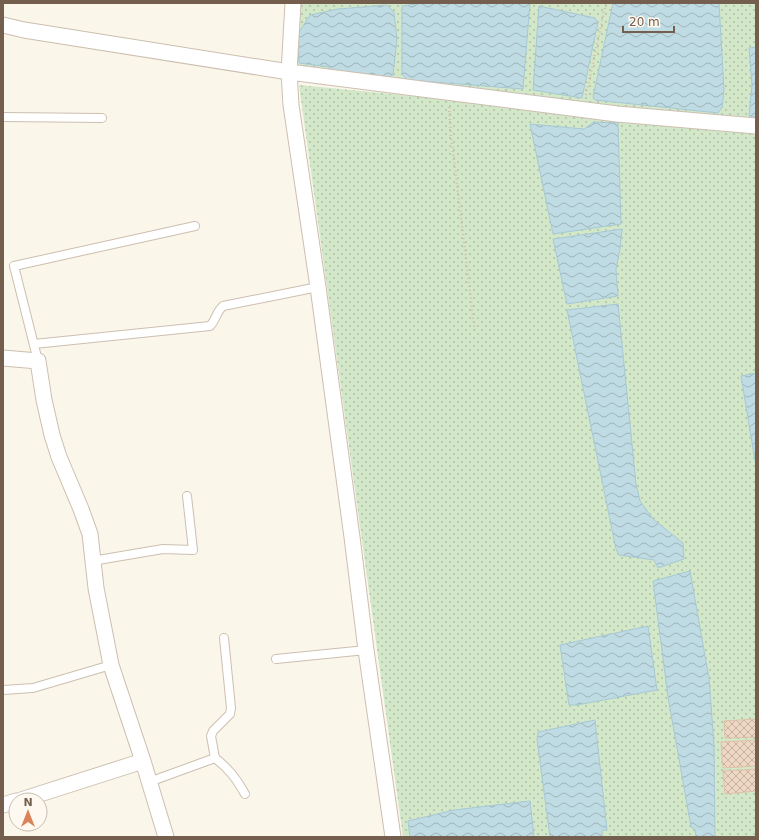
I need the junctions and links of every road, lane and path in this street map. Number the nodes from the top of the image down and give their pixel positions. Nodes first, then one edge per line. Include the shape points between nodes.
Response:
1 (293, 3) edge
2 (606, 3) edge
3 (3, 25) edge
4 (288, 72) junction
5 (449, 92) junction
6 (583, 110) junction
7 (3, 116) edge
8 (102, 118) dead end
9 (756, 126) edge
10 (195, 226) dead end
11 (318, 287) junction
12 (475, 333) dead end
13 (34, 344) junction
14 (3, 358) edge
15 (38, 361) junction
16 (187, 496) dead end
17 (92, 561) junction
18 (224, 638) dead end
19 (366, 650) junction
20 (276, 659) dead end
21 (111, 665) junction
22 (3, 690) edge
23 (215, 758) junction
24 (143, 761) junction
25 (149, 782) junction
26 (46, 792) edge
27 (245, 794) dead end
28 (166, 837) edge
29 (393, 837) edge

1 - 4 street
2 - 6 path
3 - 4 street
4 - 5 street
4 - 11 street
5 - 6 street
5 - 12 path via 451,135
6 - 9 street
7 - 8 lane
10 - 13 lane via 14,266
11 - 13 lane via 223,306 218,310 210,326
11 - 19 street
13 - 15 lane
14 - 15 street
15 - 17 street via 52,435 86,520
16 - 17 lane via 193,550 163,549
17 - 21 street
18 - 23 lane via 231,708 230,714 211,736
19 - 20 lane
19 - 29 street
21 - 22 lane via 32,688
21 - 24 street
23 - 25 lane
23 - 27 lane via 228,769
24 - 25 street
24 - 26 street
25 - 28 street

